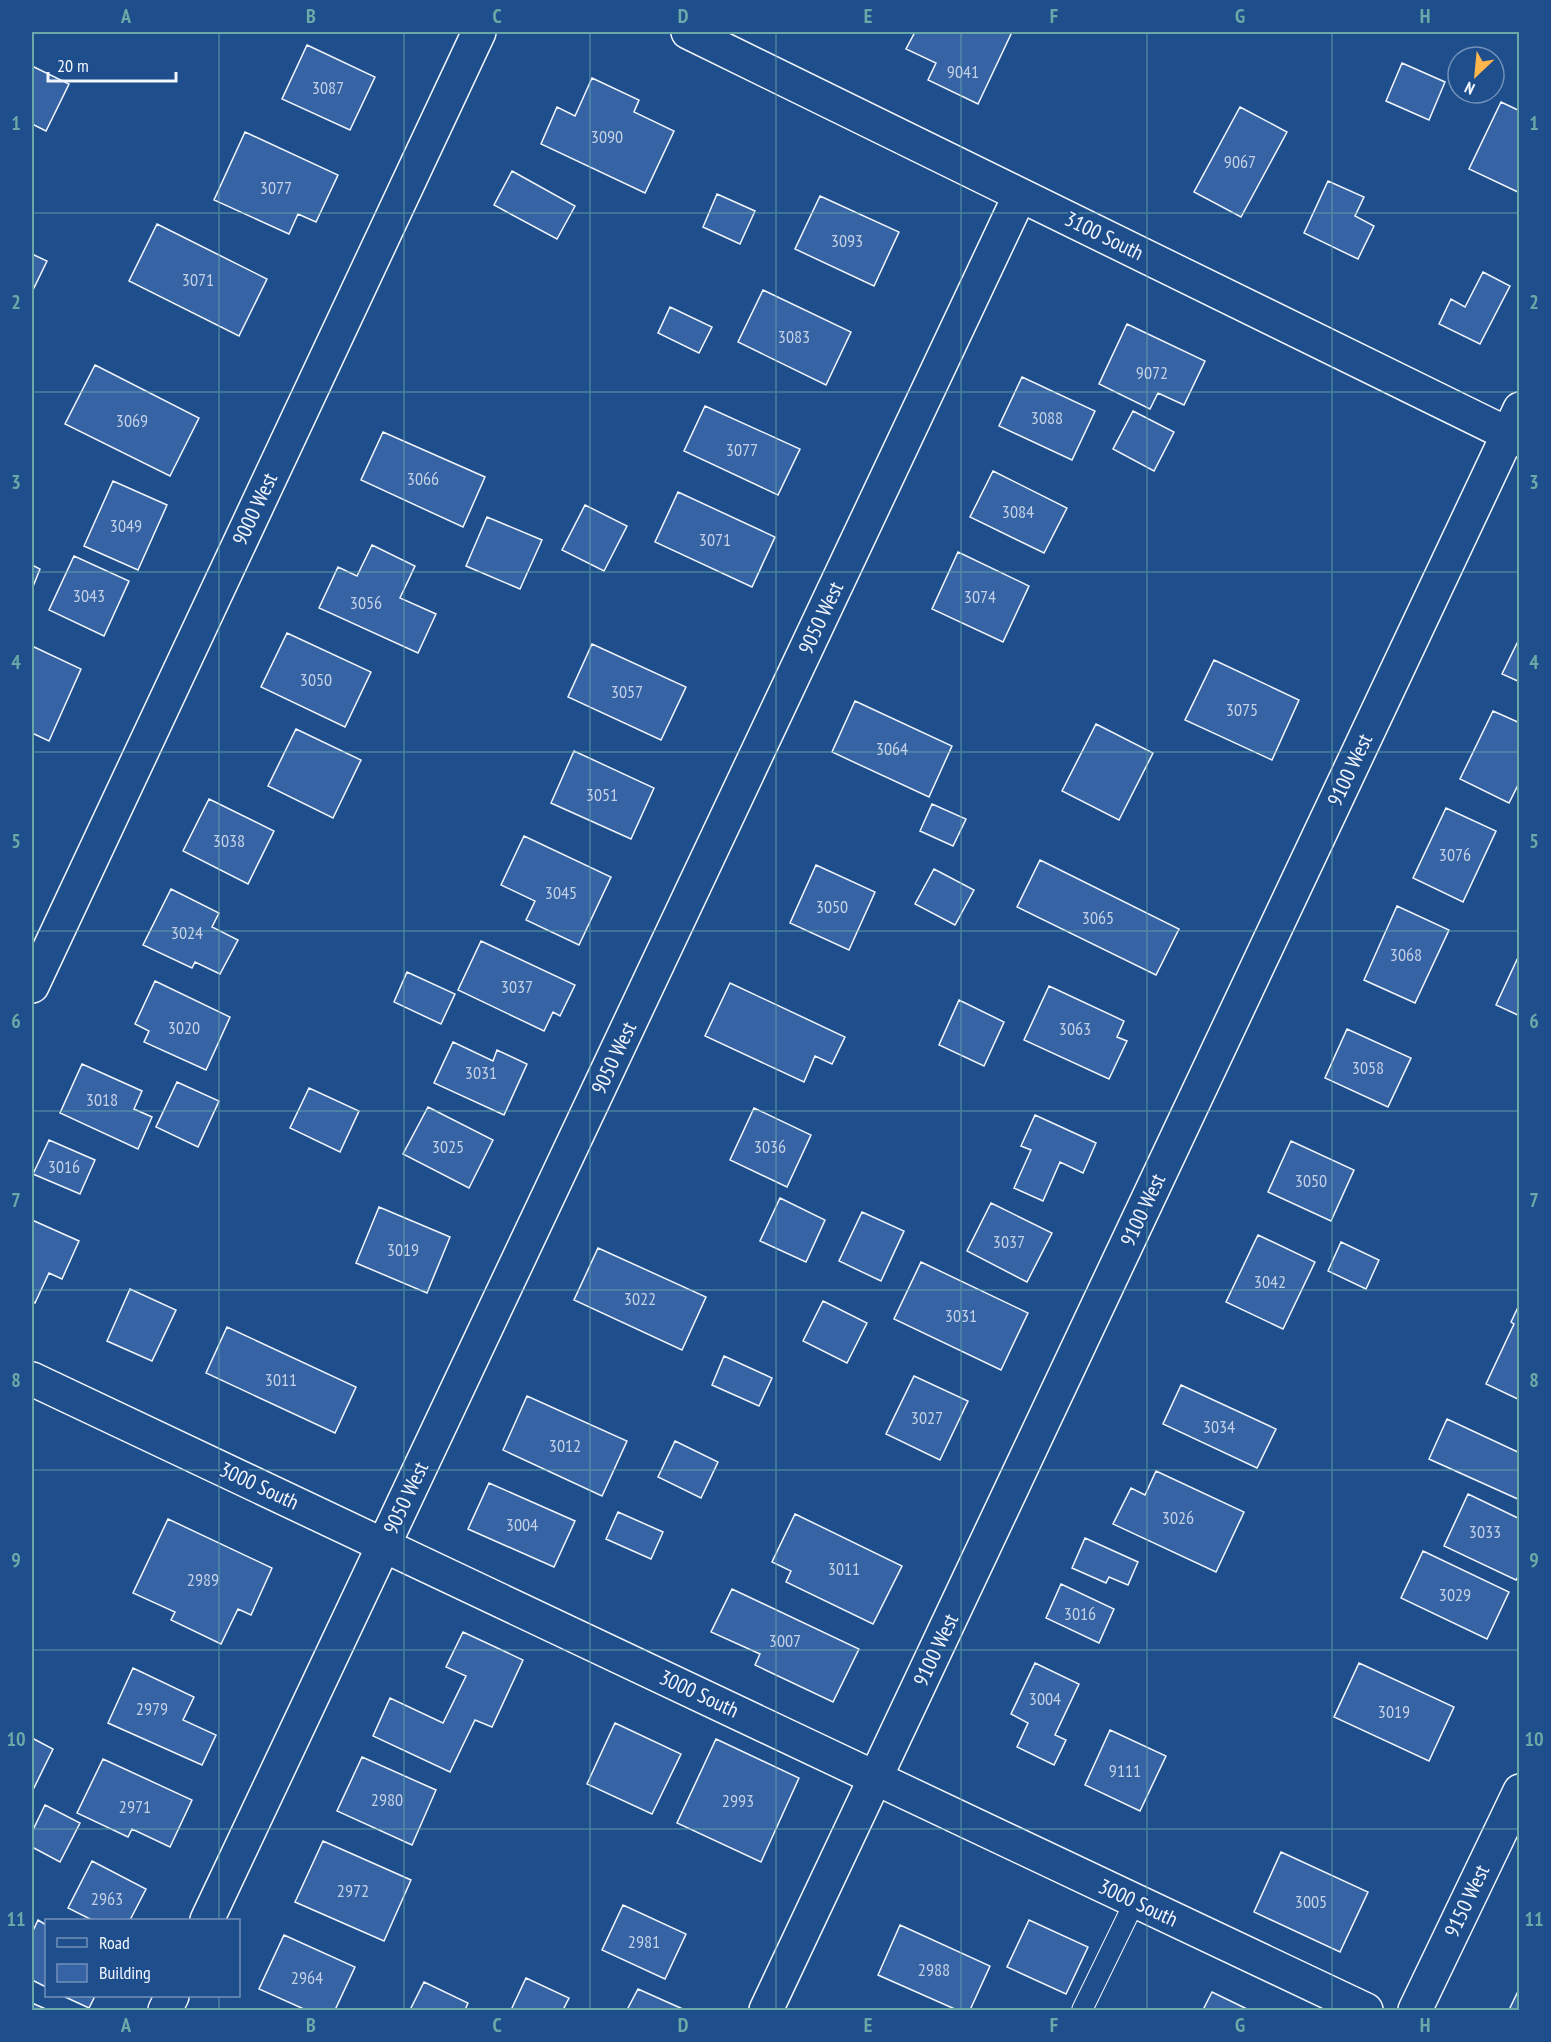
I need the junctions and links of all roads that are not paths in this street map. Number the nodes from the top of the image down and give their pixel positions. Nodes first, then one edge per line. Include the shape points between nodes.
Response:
1 (479, 32) edge
2 (688, 32) edge
3 (1020, 195) junction
4 (1516, 428) edge
5 (32, 986) edge
6 (32, 1379) edge
7 (384, 1545) junction
8 (875, 1779) junction
9 (1520, 1791) edge
10 (1135, 1901) junction
11 (207, 1919) edge
12 (766, 2010) edge
13 (1082, 2010) edge
14 (1366, 2010) edge
15 (1415, 2010) edge

1 - 5 street, 9000 West
2 - 3 street, 3100 South
3 - 4 street, 3100 South
3 - 7 street, 9050 West
4 - 8 street, 9100 West
6 - 7 street, 3000 South
7 - 8 street, 3000 South
7 - 11 street, 9050 West
8 - 10 street, 3000 South
8 - 12 street, 9100 West
9 - 15 street, 9150 West
10 - 13 lane
10 - 14 street, 3000 South

